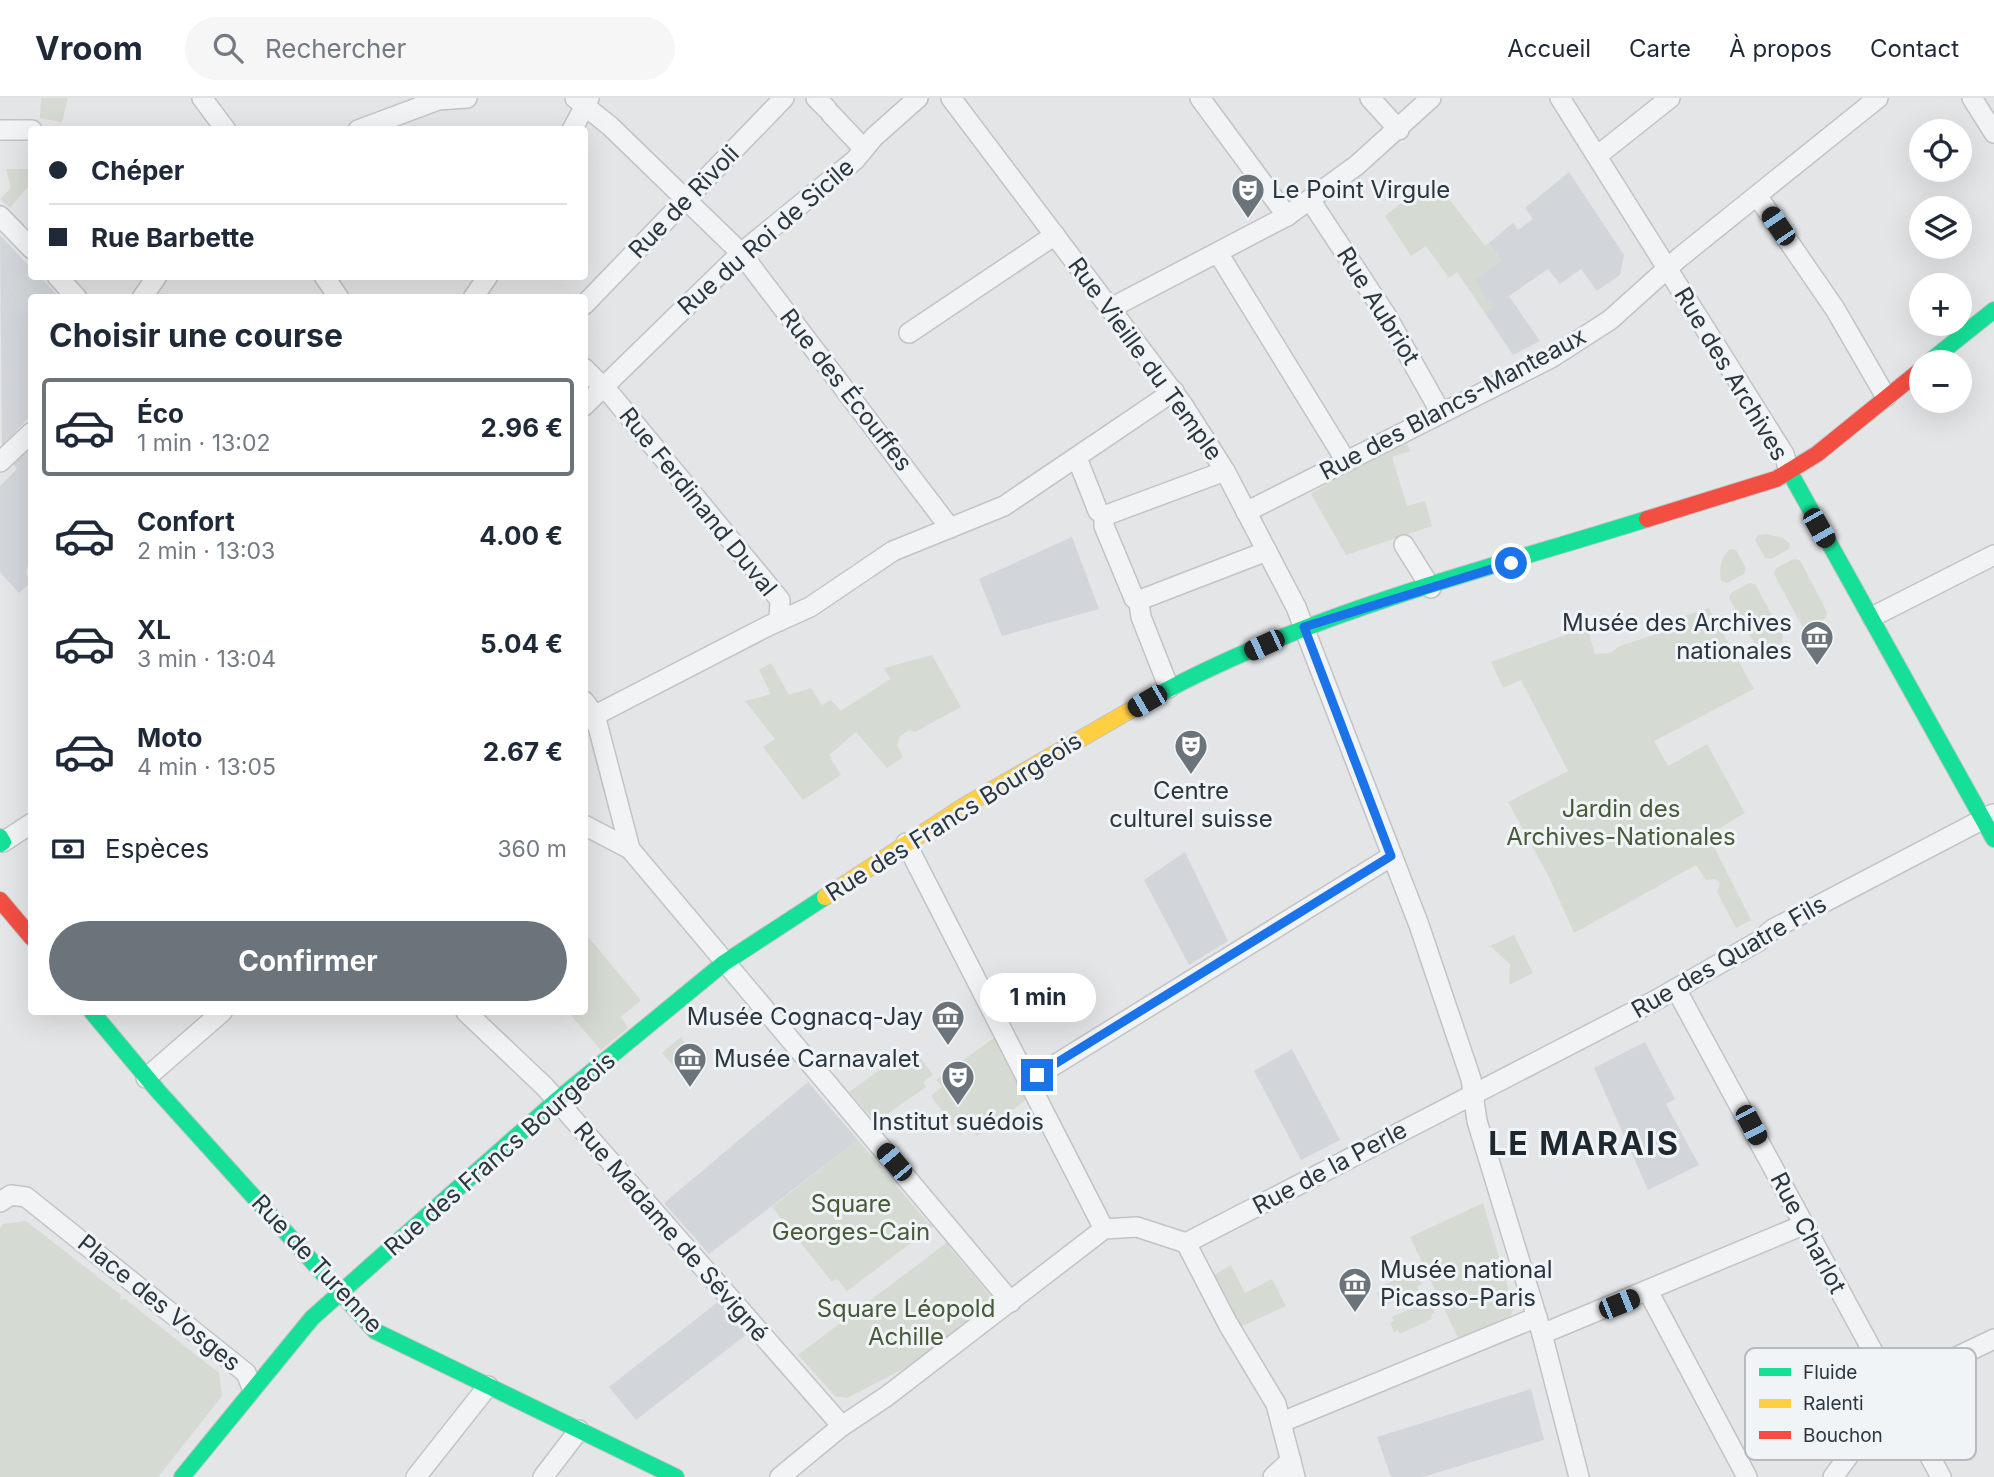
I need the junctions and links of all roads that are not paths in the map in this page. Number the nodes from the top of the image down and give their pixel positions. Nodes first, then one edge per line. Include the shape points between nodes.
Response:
1 (202, 98) edge
2 (467, 98) edge
3 (783, 98) edge
4 (918, 98) edge
5 (951, 98) edge
6 (1200, 98) edge
7 (1370, 98) edge
8 (1431, 98) edge
9 (1560, 98) edge
10 (1670, 98) edge
11 (1878, 98) edge
12 (1972, 98) edge
13 (583, 100) edge
14 (824, 107) edge
15 (223, 126) edge
16 (369, 126) edge
17 (573, 126) edge
18 (0, 130) edge
19 (28, 130) edge
20 (1399, 130) junction
21 (1994, 133) edge
22 (864, 149) junction
23 (1597, 156) junction
24 (682, 195) junction
25 (1758, 197) junction
26 (1310, 200) junction
27 (0, 216) edge
28 (1287, 216) junction
29 (1055, 235) junction
30 (28, 245) edge
31 (741, 253) junction
32 (1218, 253) junction
33 (1668, 270) junction
34 (61, 280) edge
35 (73, 294) edge
36 (588, 301) edge
37 (1111, 308) junction
38 (1994, 310) edge
39 (909, 333) dead end
40 (1944, 350) edge
41 (588, 373) edge
42 (1909, 379) edge
43 (604, 387) junction
44 (1174, 391) junction
45 (1886, 397) junction
46 (588, 402) edge
47 (1441, 413) junction
48 (28, 436) edge
49 (1077, 458) junction
50 (1346, 461) junction
51 (0, 462) edge
52 (1225, 471) junction
53 (1789, 471) junction
54 (1246, 512) junction
55 (1104, 516) junction
56 (950, 528) junction
57 (1404, 545) dead end
58 (1267, 551) junction
59 (1994, 555) edge
60 (1431, 588) junction
61 (1139, 603) junction
62 (1872, 617) junction
63 (779, 621) junction
64 (1304, 627) junction
65 (1169, 688) junction
66 (588, 712) edge
67 (620, 809) junction
68 (1989, 816) edge
69 (28, 825) edge
70 (590, 828) edge
71 (1994, 839) edge
72 (1, 841) edge
73 (906, 843) junction
74 (630, 849) junction
75 (1391, 856) junction
76 (0, 900) edge
77 (28, 933) edge
78 (724, 963) junction
79 (1676, 989) junction
80 (94, 1015) edge
81 (219, 1015) edge
82 (469, 1015) edge
83 (146, 1078) junction
84 (1027, 1082) junction
85 (1474, 1093) junction
86 (556, 1101) junction
87 (0, 1202) edge
88 (1803, 1225) junction
89 (1104, 1229) junction
90 (1186, 1243) junction
91 (1648, 1292) junction
92 (341, 1293) junction
93 (1011, 1302) junction
94 (1539, 1326) junction
95 (1994, 1339) edge
96 (1870, 1348) edge
97 (1975, 1348) edge
98 (488, 1386) junction
99 (252, 1388) junction
100 (1282, 1422) junction
101 (842, 1426) junction
102 (579, 1430) junction
103 (1845, 1460) edge
104 (1932, 1460) edge
105 (1293, 1469) edge
106 (182, 1477) edge
107 (416, 1477) edge
108 (542, 1477) edge
109 (676, 1477) edge
110 (780, 1477) edge
111 (1273, 1477) edge
112 (1579, 1477) edge
113 (1747, 1477) edge
114 (1833, 1477) edge
115 (1941, 1477) edge

1 - 15 street
2 - 16 street via 438,100
3 - 24 street, Rue de Rivoli
4 - 22 street, Rue du Roi de Sicile
5 - 29 street, Rue Vieille du Temple
6 - 28 street
7 - 20 street
8 - 20 street via 1403,121
9 - 23 street, Rue des Archives
10 - 23 street
11 - 25 street, Rue des Blancs-Manteaux
12 - 21 street
13 - 17 street
13 - 24 street, Rue des Écouffes
14 - 22 street
18 - 19 street
20 - 26 street
22 - 31 street, Rue du Roi de Sicile
23 - 33 street, Rue des Archives
24 - 31 street, Rue des Écouffes
24 - 36 street, Rue de Rivoli
25 - 33 street, Rue des Blancs-Manteaux
25 - 45 street via 1835,309
26 - 28 street
26 - 47 street, Rue Aubriot via 1391,324
27 - 30 street
28 - 32 street
29 - 37 street, Rue Vieille du Temple
29 - 39 street
31 - 43 street, Rue du Roi de Sicile
31 - 56 street, Rue des Écouffes
32 - 37 street
32 - 50 street
33 - 47 street, Rue des Blancs-Manteaux via 1610,320 1551,358
33 - 53 street, Rue des Archives via 1784,454
34 - 35 street
37 - 44 street, Rue Vieille du Temple
38 - 40 street
41 - 43 street, Rue Ferdinand Duval
42 - 45 street, Rue des Francs Bourgeois
43 - 46 street, Rue du Roi de Sicile
43 - 63 street, Rue Ferdinand Duval via 780,600
44 - 49 street
44 - 52 street, Rue Vieille du Temple
45 - 53 street, Rue des Francs Bourgeois
47 - 50 street, Rue des Blancs-Manteaux
48 - 51 street
49 - 55 street via 1097,511
49 - 56 street via 1003,506
50 - 54 street, Rue des Blancs-Manteaux
52 - 54 street, Rue Vieille du Temple
52 - 55 street
53 - 60 street, Rue des Francs Bourgeois via 1724,496
53 - 62 street, Rue des Archives
54 - 58 street, Rue Vieille du Temple
55 - 61 street via 1104,526
56 - 63 street via 893,551 810,607
57 - 60 street
58 - 61 street
58 - 64 street, Rue Vieille du Temple
59 - 62 street
60 - 64 street, Rue des Francs Bourgeois
61 - 65 street
62 - 68 street, Rue des Archives
63 - 66 street
64 - 65 street, Rue des Francs Bourgeois
64 - 75 street, Rue Vieille du Temple
65 - 73 street, Rue des Francs Bourgeois
66 - 67 street
67 - 70 street
67 - 74 street
68 - 71 street, Rue des Archives
68 - 79 street, Rue des Quatre Fils via 1773,929
69 - 72 street
70 - 74 street
73 - 78 street, Rue des Francs Bourgeois
73 - 84 street
74 - 78 street
75 - 84 street
75 - 85 street, Rue Vieille du Temple via 1419,925
76 - 77 street
78 - 86 street, Rue des Francs Bourgeois
78 - 93 street
79 - 85 street, Rue des Quatre Fils
79 - 88 street, Rue Charlot
80 - 83 street, Rue de Turenne
81 - 83 street
82 - 86 street, Rue Madame de Sévigné
83 - 92 street, Rue de Turenne
84 - 89 street
85 - 90 street, Rue de la Perle
85 - 94 street, Rue Vieille du Temple via 1477,1121
86 - 92 street, Rue des Francs Bourgeois
86 - 101 street, Rue Madame de Sévigné
87 - 99 street, Place des Vosges via 11,1195 26,1197 246,1373
88 - 91 street
88 - 96 street, Rue Charlot
89 - 90 street via 1137,1227
89 - 93 street
90 - 100 street
91 - 94 street
91 - 113 street
92 - 98 street, Rue de Turenne via 375,1331
92 - 99 street, Rue des Francs Bourgeois via 312,1318
93 - 101 street
94 - 100 street
94 - 112 street, Rue Vieille du Temple
95 - 97 street
98 - 102 street, Rue de Turenne
98 - 107 street
99 - 106 street, Place des Vosges
100 - 105 street
101 - 110 street
102 - 108 street
102 - 109 street, Rue de Turenne
103 - 114 street
104 - 115 street, Rue Charlot
105 - 111 street

